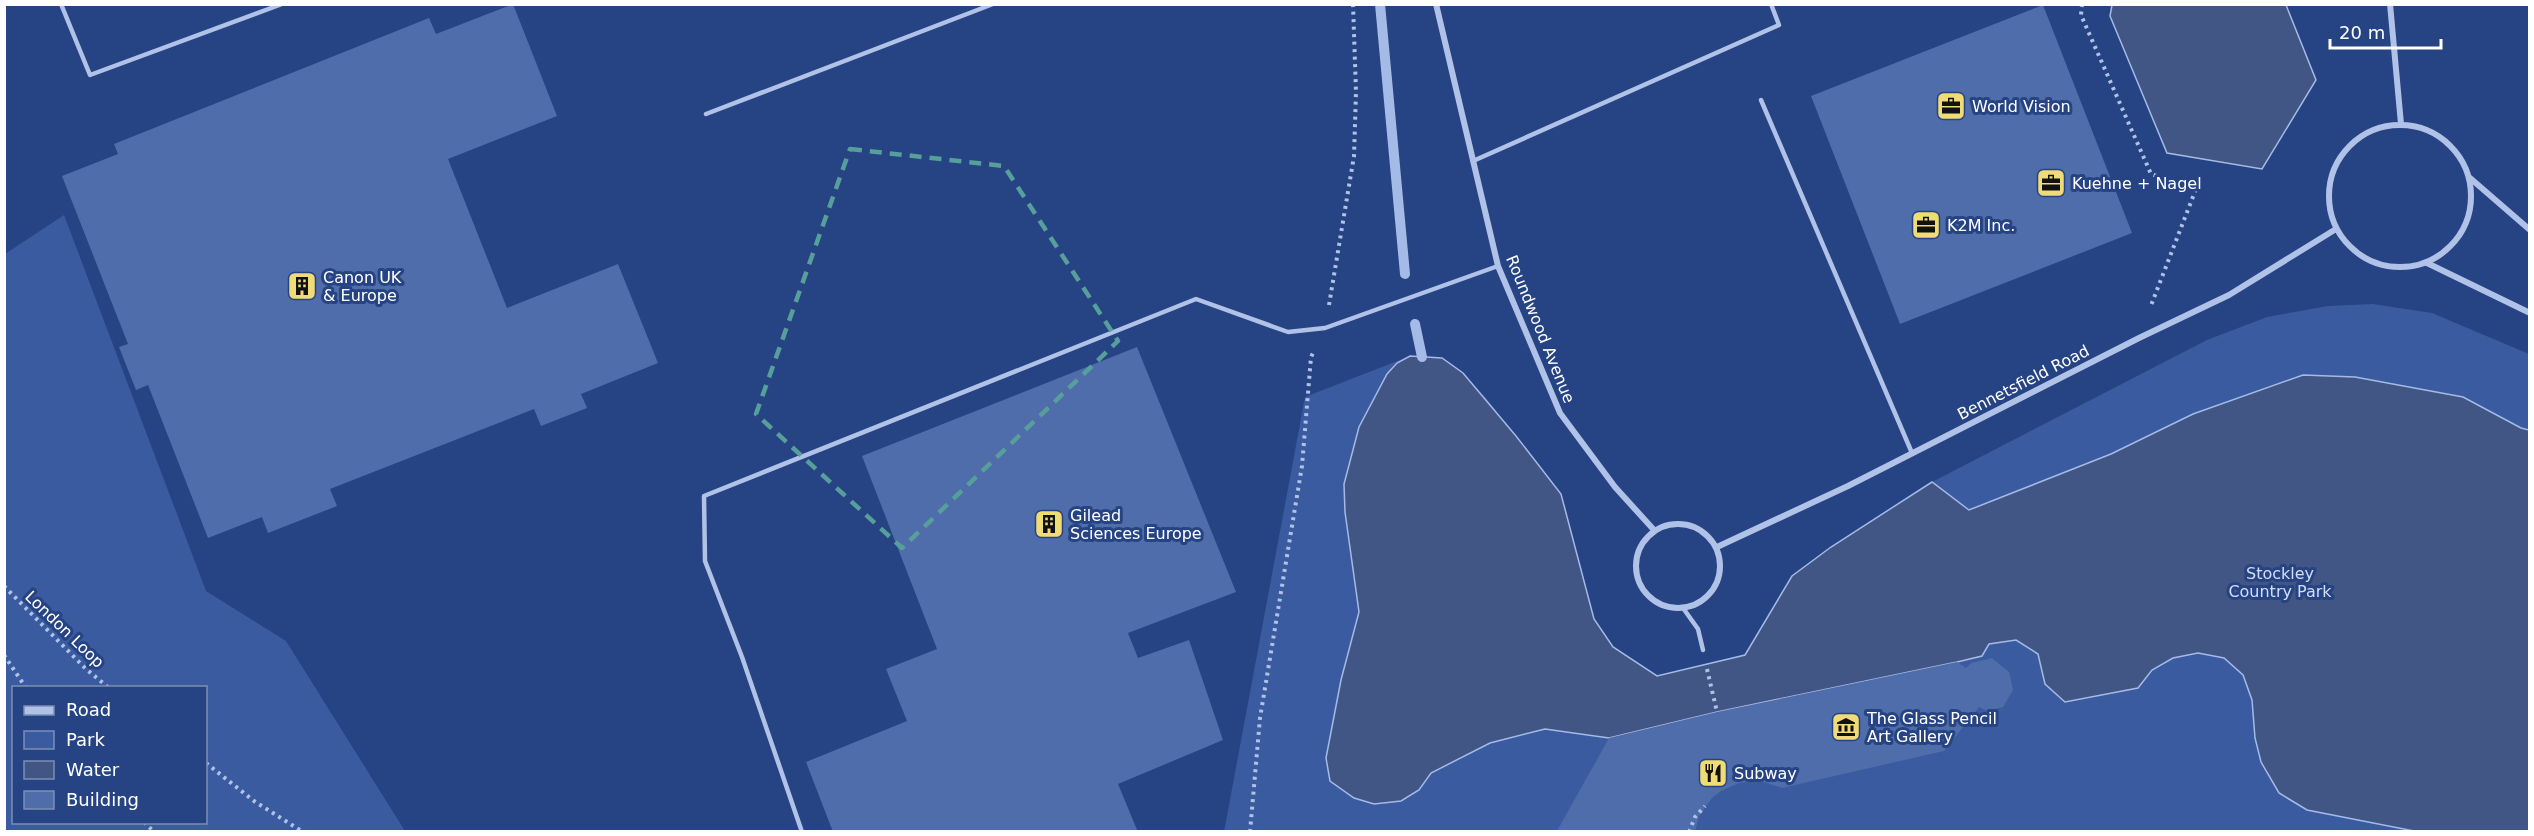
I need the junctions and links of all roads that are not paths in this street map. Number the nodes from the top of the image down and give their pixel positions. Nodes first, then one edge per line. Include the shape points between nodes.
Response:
1 (61, 4) edge
2 (282, 4) edge
3 (993, 4) edge
4 (1436, 4) edge
5 (1771, 4) edge
6 (2390, 4) edge
7 (1761, 99) dead end
8 (706, 114) dead end
9 (2401, 124) junction
10 (1473, 161) junction
11 (2469, 177) junction
12 (2336, 229) junction
13 (2529, 230) edge
14 (2427, 262) junction
15 (1498, 266) junction
16 (2529, 313) edge
17 (1912, 453) junction
18 (1654, 530) junction
19 (1717, 547) junction
20 (1683, 608) junction
21 (1703, 650) road end
22 (802, 831) edge

1 - 2 lane via 90,75
3 - 8 lane
4 - 10 street, Roundwood Avenue
5 - 10 lane via 1779,25
6 - 9 street
7 - 17 lane
9 - 11 street via 2436,134 2462,160
9 - 12 street via 2369,131 2355,140 2335,166 2328,198
10 - 15 street, Roundwood Avenue
11 - 13 street
11 - 14 street via 2472,194 2464,228 2442,254
12 - 14 street via 2366,259 2385,266
12 - 17 street, Bennetsfield Road via 2229,295
14 - 16 street
15 - 18 street, Roundwood Avenue via 1560,413 1615,487
15 - 22 lane via 1325,328 1288,332 1196,299 704,496 705,561
17 - 19 street, Bennetsfield Road
18 - 19 street via 1682,523 1708,535
18 - 20 street via 1637,553 1638,580 1656,602 1668,608
19 - 20 street via 1721,560 1716,586 1696,605
20 - 21 lane via 1698,629

